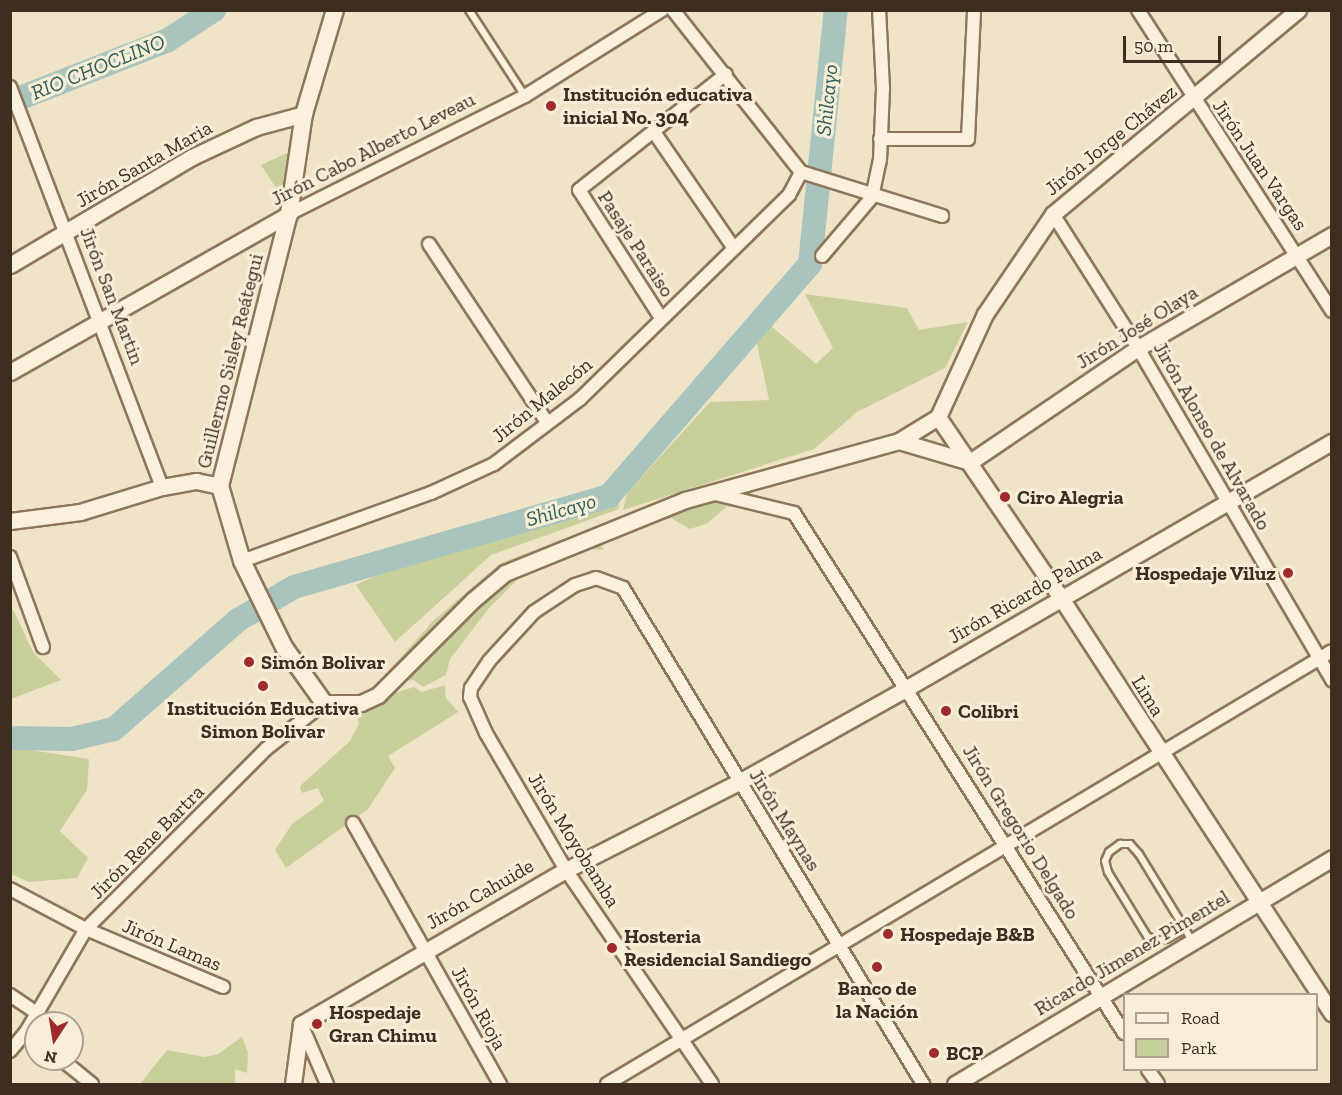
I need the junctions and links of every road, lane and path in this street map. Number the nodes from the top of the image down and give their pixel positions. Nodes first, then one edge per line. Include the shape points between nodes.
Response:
1 (335, 10) edge
2 (469, 10) edge
3 (662, 10) edge
4 (673, 10) edge
5 (879, 10) edge
6 (974, 10) edge
7 (1138, 10) edge
8 (1298, 10) edge
9 (726, 74) junction
10 (10, 87) edge
11 (525, 96) junction
12 (1193, 100) junction
13 (304, 114) junction
14 (654, 132) junction
15 (880, 139) junction
16 (801, 172) junction
17 (867, 195) junction
18 (289, 214) junction
19 (1053, 214) junction
20 (942, 216) dead end
21 (68, 232) junction
22 (1332, 235) edge
23 (429, 244) dead end
24 (732, 248) junction
25 (1297, 255) junction
26 (822, 256) dead end
27 (10, 265) edge
28 (1332, 311) edge
29 (661, 318) junction
30 (102, 321) junction
31 (1138, 348) junction
32 (10, 372) edge
33 (938, 417) junction
34 (548, 422) junction
35 (899, 441) junction
36 (1332, 442) edge
37 (970, 462) junction
38 (162, 486) junction
39 (220, 486) junction
40 (711, 493) junction
41 (1228, 501) junction
42 (10, 521) edge
43 (10, 557) edge
44 (242, 561) junction
45 (610, 580) joint
46 (1061, 598) junction
47 (43, 647) dead end
48 (1332, 651) edge
49 (1318, 659) junction
50 (1332, 680) edge
51 (907, 688) junction
52 (324, 703) junction
53 (1159, 751) junction
54 (739, 782) junction
55 (353, 823) dead end
56 (1008, 846) junction
57 (1332, 858) edge
58 (566, 870) junction
59 (10, 889) edge
60 (1256, 904) junction
61 (86, 929) junction
62 (1188, 935) junction
63 (838, 944) junction
64 (425, 950) junction
65 (223, 987) dead end
66 (1317, 993) edge
67 (1318, 994) edge
68 (10, 995) edge
69 (1101, 997) junction
70 (34, 1011) edge
71 (38, 1011) edge
72 (1332, 1014) edge
73 (301, 1024) junction
74 (1123, 1030) edge
75 (683, 1038) junction
76 (24, 1041) edge
77 (10, 1051) edge
78 (76, 1071) edge
79 (1149, 1071) edge
80 (92, 1084) edge
81 (293, 1084) edge
82 (327, 1084) edge
83 (500, 1084) edge
84 (607, 1084) edge
85 (712, 1084) edge
86 (922, 1084) edge
87 (955, 1084) edge
88 (1158, 1084) edge

1 - 13 main road, Guillermo Sisley Reátegui
2 - 11 lane
3 - 11 street, Jirón Cabo Alberto Leveau
4 - 9 street
5 - 15 street
6 - 15 street via 968,139
7 - 12 street, Jirón Juan Vargas
8 - 12 street, Jirón Jorge Chávez
9 - 14 street
9 - 16 street
10 - 21 street, Jirón San Martin
11 - 18 street, Jirón Cabo Alberto Leveau
12 - 19 street, Jirón Jorge Chávez
12 - 25 street, Jirón Juan Vargas
13 - 18 main road, Guillermo Sisley Reátegui
13 - 21 street, Jirón Santa Maria via 256,128 192,157
14 - 24 street
14 - 29 street, Pasaje Paraiso via 579,190
15 - 17 street
16 - 17 street
16 - 24 street, Jirón Malecón via 789,195
17 - 20 street
17 - 26 street
18 - 30 street, Jirón Cabo Alberto Leveau
18 - 39 main road, Guillermo Sisley Reátegui
19 - 31 street, Jirón Alonso de Alvarado
19 - 33 street, Jirón Jorge Chávez via 985,314
21 - 27 street, Jirón Santa Maria
21 - 30 street, Jirón San Martin
22 - 25 street, Jirón José Olaya
23 - 34 street
24 - 29 street, Jirón Malecón
25 - 28 street, Jirón Juan Vargas
25 - 31 street, Jirón José Olaya
29 - 34 street, Jirón Malecón via 580,399
30 - 32 street, Jirón Cabo Alberto Leveau
30 - 38 street, Jirón San Martin
31 - 37 street, Jirón José Olaya
31 - 41 street, Jirón Alonso de Alvarado
33 - 35 street
33 - 37 street, Lima
34 - 44 street, Jirón Malecón via 494,464 431,493
35 - 37 street
35 - 40 street
36 - 41 street, Jirón Ricardo Palma
37 - 46 street, Lima
38 - 39 street via 196,481
38 - 42 street via 80,512
39 - 44 main road, Guillermo Sisley Reátegui
40 - 51 street, Jirón Gregorio Delgado via 794,513
40 - 52 street via 505,573 378,694 361,703
41 - 46 street, Jirón Ricardo Palma
41 - 49 street, Jirón Alonso de Alvarado
43 - 47 street
44 - 52 main road, Guillermo Sisley Reátegui via 284,647
45 - 54 street, Jirón Maynas via 623,588
45 - 58 street, Jirón Moyobamba via 596,578 576,585 534,612 489,661 471,688 470,697 486,733
46 - 51 street, Jirón Ricardo Palma
46 - 53 street, Lima
48 - 49 street
49 - 50 street, Jirón Alonso de Alvarado
49 - 53 street
51 - 54 street, Jirón Ricardo Palma
51 - 56 street, Jirón Gregorio Delgado
52 - 61 street, Jirón Rene Bartra via 266,749
53 - 56 street
53 - 60 street, Lima
54 - 58 street, Jirón Cahuide
54 - 63 street, Jirón Maynas
55 - 64 street, Jirón Rioja
56 - 63 street
56 - 69 street, Jirón Gregorio Delgado
57 - 60 street, Ricardo Jimenez Pimentel
58 - 64 street, Jirón Cahuide
58 - 75 street, Jirón Moyobamba
59 - 61 street, Jirón Lamas
60 - 62 street, Ricardo Jimenez Pimentel
60 - 66 street, Lima
61 - 65 street, Jirón Lamas
61 - 71 street, Jirón Rene Bartra
62 - 62 lane via 1130,844 1120,844 1108,852 1108,872 1147,936 1156,941
62 - 69 street, Ricardo Jimenez Pimentel
63 - 75 street
63 - 86 street, Jirón Maynas
64 - 73 street, Jirón Cahuide
64 - 83 street, Jirón Rioja
67 - 72 street, Lima
68 - 70 street
69 - 74 street, Jirón Gregorio Delgado
69 - 87 street, Ricardo Jimenez Pimentel
73 - 81 street
73 - 82 street
75 - 84 street
75 - 85 street, Jirón Moyobamba
76 - 77 street, Jirón Rene Bartra
78 - 80 street
79 - 88 street

